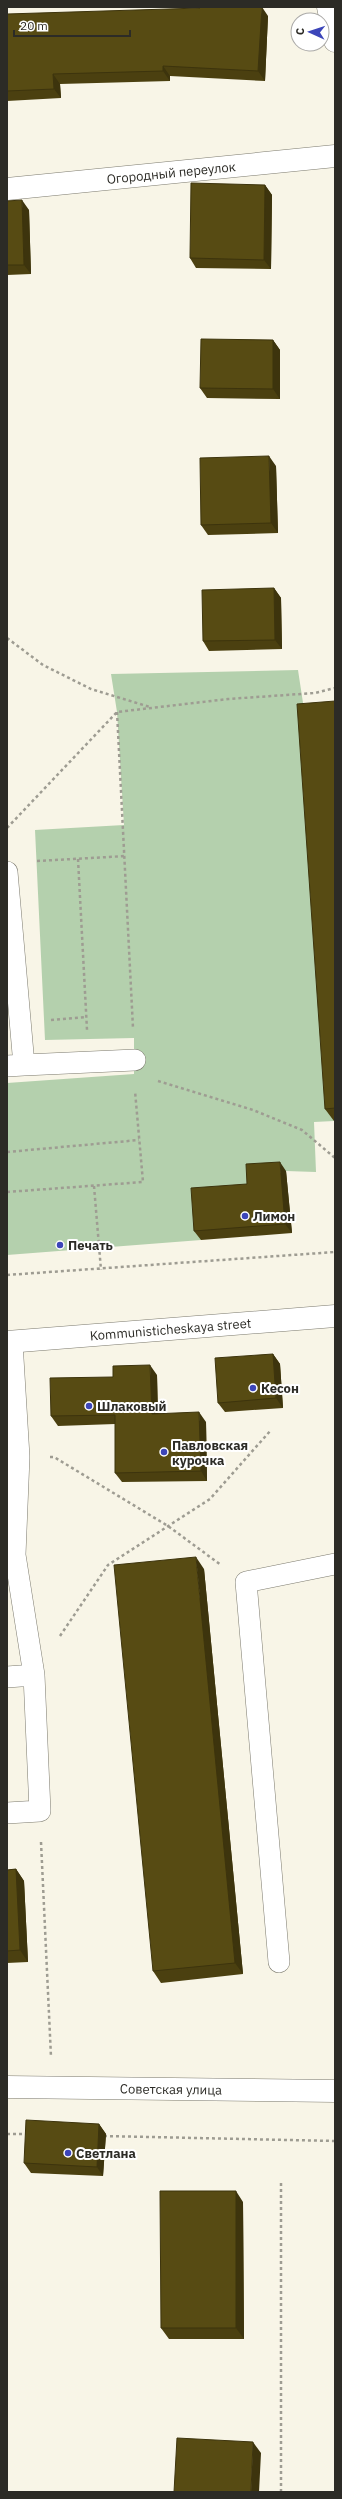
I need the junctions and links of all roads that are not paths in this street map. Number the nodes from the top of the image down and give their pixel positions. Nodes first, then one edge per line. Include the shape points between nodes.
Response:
1 (328, 7) edge
2 (335, 41) edge
3 (335, 156) edge
4 (7, 189) edge
5 (7, 872) edge
6 (15, 1065) edge
7 (134, 1067) road end
8 (335, 1316) edge
9 (9, 1342) edge
10 (13, 1458) edge
11 (335, 1564) edge
12 (34, 1675) junction
13 (7, 1677) edge
14 (7, 1813) edge
15 (279, 1962) dead end
16 (7, 2087) edge
17 (335, 2092) edge

1 - 2 street
3 - 4 street, Огородный переулок
5 - 6 lane
6 - 7 lane via 87,1062
8 - 9 street, Kommunisticheskaya street
9 - 10 lane
10 - 12 lane via 15,1555
11 - 15 lane via 246,1582
12 - 13 lane
12 - 14 lane via 40,1811
16 - 17 street, Советская улица

